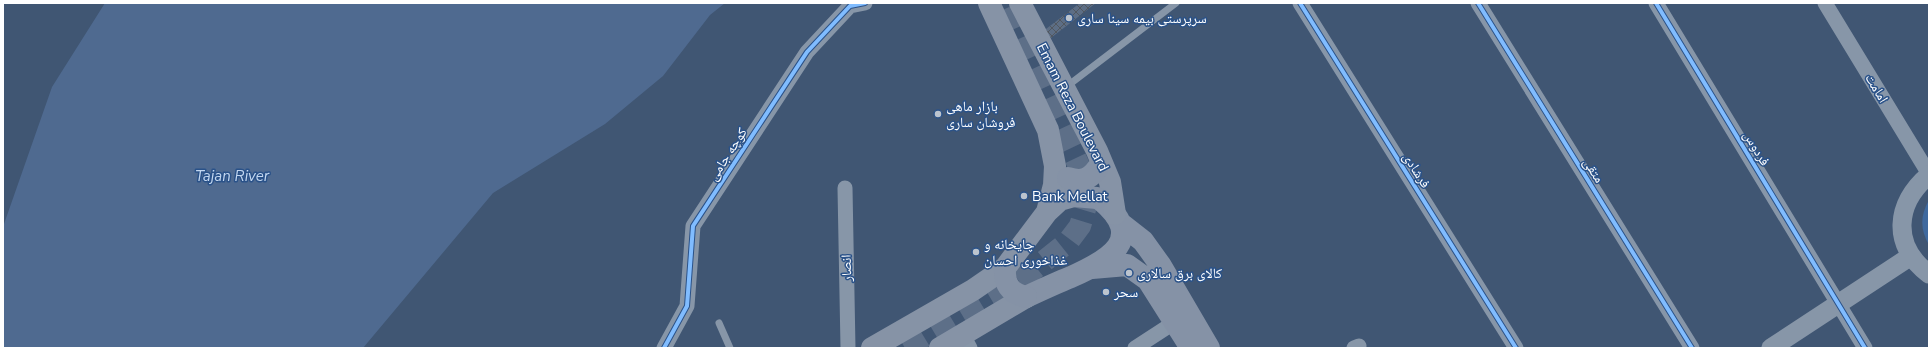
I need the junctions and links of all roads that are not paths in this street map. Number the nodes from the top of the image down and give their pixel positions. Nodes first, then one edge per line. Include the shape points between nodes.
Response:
1 (865, 3) edge
2 (989, 3) edge
3 (1020, 3) edge
4 (1176, 3) edge
5 (1300, 3) edge
6 (1478, 3) edge
7 (1656, 3) edge
8 (1825, 3) edge
9 (1064, 88) junction
10 (1096, 160) junction
11 (1929, 174) edge
12 (1066, 179) junction
13 (845, 188) dead end
14 (1047, 212) junction
15 (1117, 219) junction
16 (1911, 256) junction
17 (1089, 268) junction
18 (1929, 274) edge
19 (1002, 291) junction
20 (1838, 304) junction
21 (1175, 322) junction
22 (719, 323) dead end
23 (966, 342) edge
24 (664, 348) edge
25 (730, 348) edge
26 (848, 348) edge
27 (872, 348) edge
28 (940, 348) edge
29 (1135, 348) edge
30 (1191, 348) edge
31 (1209, 348) edge
32 (1516, 348) edge
33 (1692, 348) edge
34 (1771, 348) edge
35 (1865, 348) edge

1 - 24 street, کوچه جامی via 850,6 806,52 693,226 687,306
2 - 12 highway via 1048,130
3 - 9 highway, Emam Reza Boulevard
4 - 9 lane
5 - 32 street, فرشادی
6 - 33 street, متقی
7 - 20 street, فردوس
8 - 11 street, امامت
9 - 10 highway, Emam Reza Boulevard
10 - 12 main road, bridge via 1091,177 1079,181
10 - 15 highway, Emam Reza Boulevard via 1110,182
11 - 16 street via 1918,184 1903,211 1904,242
12 - 14 highway via 1060,200
12 - 14 highway via 1054,185
12 - 15 main road, bridge via 1096,198
13 - 26 street, انصار
14 - 19 highway
15 - 17 main road via 1123,231 1116,250
15 - 31 main road via 1143,241
16 - 18 street via 1920,268
16 - 20 street
17 - 19 main road
17 - 21 main road via 1127,265 1148,280
19 - 23 highway
19 - 27 highway
20 - 34 street
20 - 35 street, فردوس
21 - 29 street
21 - 30 main road
22 - 25 lane
23 - 28 highway

